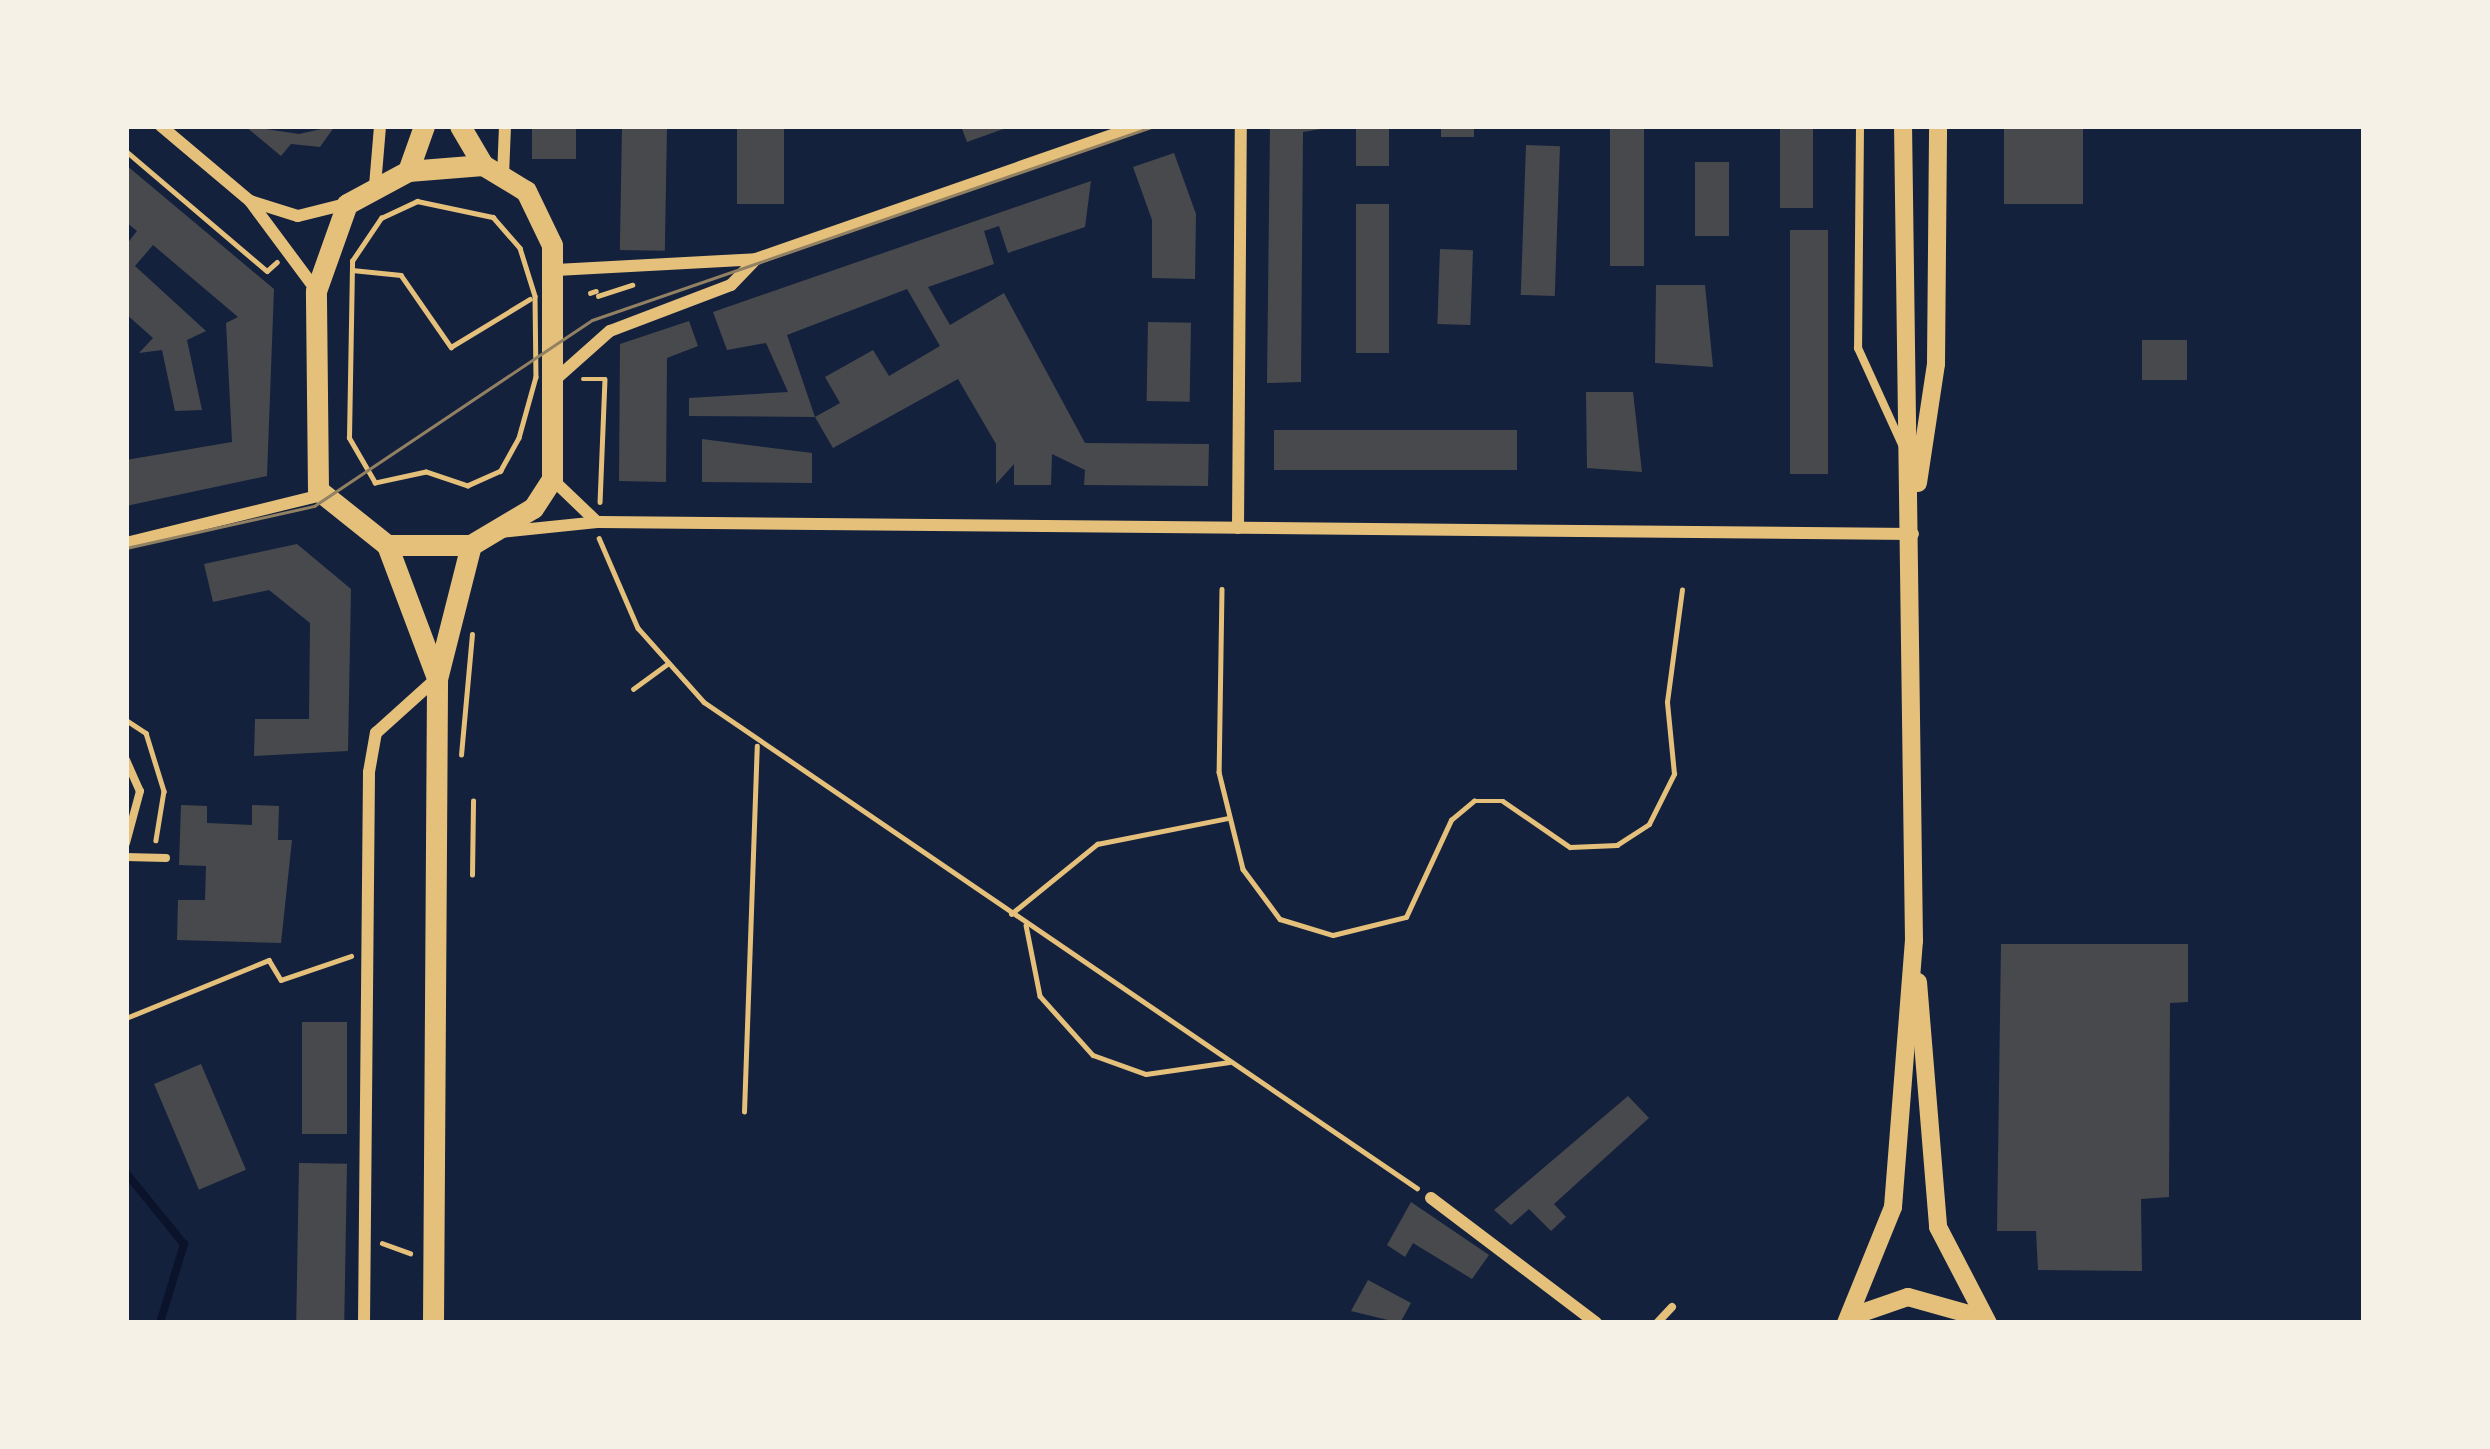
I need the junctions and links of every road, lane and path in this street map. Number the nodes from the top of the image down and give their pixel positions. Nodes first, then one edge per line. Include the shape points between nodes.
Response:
1 (161, 126) edge
2 (380, 126) edge
3 (424, 126) edge
4 (460, 126) edge
5 (505, 126) edge
6 (1138, 126) edge
7 (1241, 126) edge
8 (1860, 126) edge
9 (1903, 126) edge
10 (1938, 126) edge
11 (126, 151) edge
12 (408, 171) junction
13 (493, 171) junction
14 (375, 186) junction
15 (250, 201) junction
16 (347, 204) junction
17 (756, 259) junction
18 (350, 269) junction
19 (556, 270) junction
20 (267, 272) dead end
21 (316, 291) junction
22 (590, 292) dead end
23 (599, 301) dead end
24 (537, 321) dead end
25 (557, 378) junction
26 (605, 379) dead end
27 (1907, 452) junction
28 (551, 478) junction
29 (321, 495) junction
30 (1914, 506) junction
31 (599, 522) junction
32 (1238, 528) junction
33 (499, 532) junction
34 (1914, 534) junction
35 (126, 542) edge
36 (388, 545) junction
37 (471, 545) junction
38 (1222, 589) dead end
39 (1682, 590) dead end
40 (473, 617) dead end
41 (666, 665) junction
42 (437, 679) junction
43 (632, 689) dead end
44 (758, 745) junction
45 (126, 760) edge
46 (461, 772) dead end
47 (460, 794) dead end
48 (473, 801) dead end
49 (1228, 818) junction
50 (126, 843) edge
51 (126, 857) edge
52 (166, 858) dead end
53 (472, 874) dead end
54 (459, 881) dead end
55 (1011, 915) junction
56 (1026, 925) junction
57 (352, 935) dead end
58 (1914, 940) junction
59 (126, 1018) edge
60 (1228, 1062) junction
61 (745, 1112) dead end
62 (1431, 1198) joint
63 (382, 1243) dead end
64 (411, 1253) dead end
65 (1672, 1307) dead end
66 (1850, 1320) edge
67 (364, 1323) edge
68 (433, 1323) edge
69 (1596, 1323) edge
70 (1657, 1323) edge
71 (1988, 1323) edge

1 - 15 street
2 - 14 street
3 - 12 main road
4 - 13 main road
5 - 13 street
6 - 17 street
7 - 32 street
8 - 27 lane via 1858,348
9 - 27 street
10 - 30 street via 1936,364
11 - 20 path
12 - 13 main road
12 - 14 main road
13 - 19 main road via 538,205
14 - 16 main road
15 - 16 street via 298,216
15 - 21 street
16 - 21 main road
17 - 19 street
17 - 25 street via 731,285 610,331
18 - 18 path via 368,231 396,207 458,201 510,233 535,296 451,346 401,275
18 - 24 path via 349,438 375,483 426,472 468,486 501,471 535,384
19 - 25 main road
21 - 29 main road
22 - 23 path
25 - 28 main road
26 - 31 path
27 - 30 street
28 - 31 street
28 - 33 main road
29 - 35 street
29 - 36 main road
30 - 34 street
31 - 32 street
31 - 33 street
31 - 41 path via 598,551
32 - 34 street
33 - 37 main road
34 - 58 street
36 - 37 main road
36 - 42 main road
37 - 42 main road
38 - 49 path
39 - 49 path via 1666,703 1674,774 1636,836 1570,847 1503,801 1474,801 1451,820 1406,917 1333,935 1267,906
40 - 46 path
41 - 43 path
41 - 44 path
42 - 67 street via 376,733 369,772
42 - 68 main road
44 - 55 path
44 - 61 path
45 - 50 lane via 140,790
47 - 54 path
48 - 53 path
49 - 55 path via 1097,844
51 - 52 lane
55 - 56 path
56 - 60 path
56 - 60 path via 1040,996 1093,1055 1159,1074
57 - 59 path via 351,958 281,980 269,960
58 - 66 street via 1893,1207
58 - 71 street via 1938,1227
60 - 62 path
62 - 69 street
63 - 64 path
65 - 70 lane
66 - 71 street via 1936,1298

